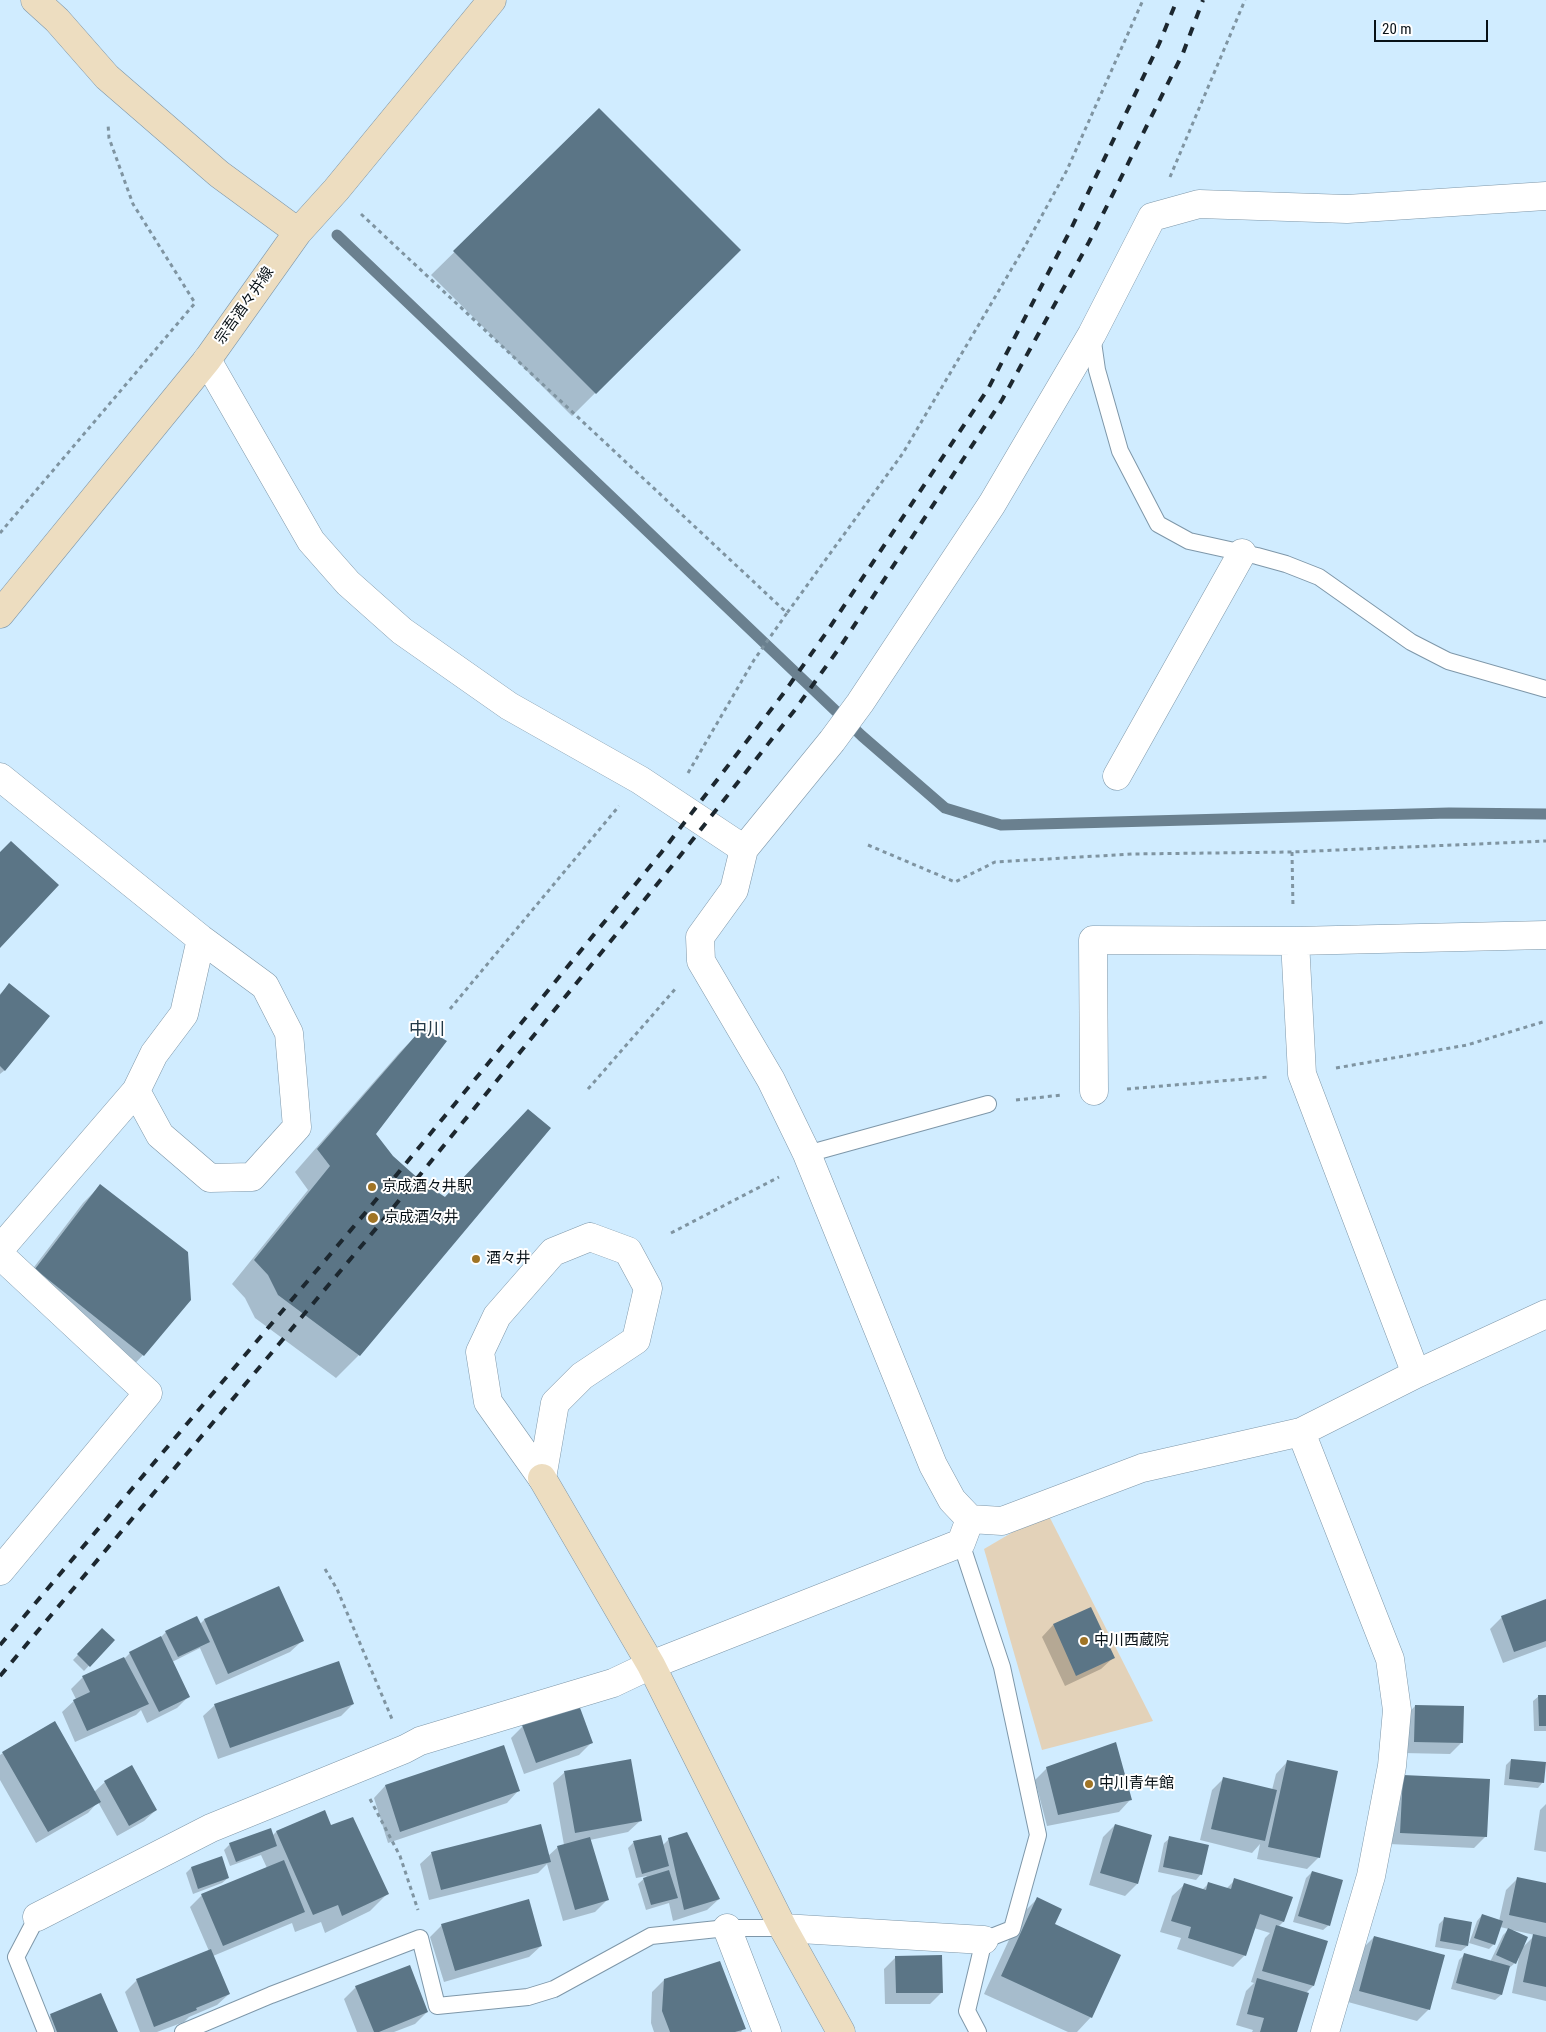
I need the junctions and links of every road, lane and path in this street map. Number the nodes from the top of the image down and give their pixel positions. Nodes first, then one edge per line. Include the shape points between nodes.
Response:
1 (35, 0) edge
2 (492, 0) edge
3 (1143, 0) edge
4 (1245, 0) edge
5 (107, 77) junction
6 (336, 190) junction
7 (1546, 196) edge
8 (1152, 217) junction
9 (298, 232) junction
10 (1092, 334) junction
11 (207, 360) junction
12 (0, 533) edge
13 (1242, 553) junction
14 (787, 613) junction
15 (0, 614) edge
16 (1546, 689) edge
17 (1117, 776) dead end
18 (0, 777) edge
19 (640, 780) junction
20 (671, 801) junction
21 (1546, 841) edge
22 (868, 845) dead end
23 (744, 849) junction
24 (1292, 852) junction
25 (1546, 936) edge
26 (202, 939) junction
27 (1295, 941) junction
28 (701, 961) junction
29 (450, 1009) dead end
30 (1546, 1021) edge
31 (1302, 1074) junction
32 (588, 1089) dead end
33 (136, 1091) junction
34 (1094, 1091) junction
35 (988, 1104) joint
36 (808, 1158) junction
37 (671, 1233) dead end
38 (0, 1249) edge
39 (0, 1255) edge
40 (1546, 1314) edge
41 (1416, 1374) junction
42 (1301, 1432) junction
43 (542, 1478) junction
44 (966, 1531) junction
45 (325, 1569) dead end
46 (0, 1571) edge
47 (651, 1665) junction
48 (405, 1749) junction
49 (355, 1769) junction
50 (38, 1917) joint
51 (727, 1928) junction
52 (783, 1928) junction
53 (420, 1938) junction
54 (984, 1940) junction
55 (46, 2032) edge
56 (183, 2032) edge
57 (767, 2032) edge
58 (841, 2032) edge
59 (978, 2032) edge
60 (1325, 2032) edge

1 - 5 street
2 - 6 street, 宗吾酒々井線
3 - 14 path via 1067,170 1024,248 903,453
4 - 8 path
5 - 9 street via 219,174
5 - 12 path via 109,138 133,204 195,303
6 - 9 street, 宗吾酒々井線
6 - 14 path
7 - 8 street via 1347,209 1199,204
8 - 10 street
9 - 11 street, 宗吾酒々井線
10 - 13 lane via 1097,370 1120,451 1158,524 1189,541
10 - 23 street via 992,504 860,703
11 - 15 street, 宗吾酒々井線
11 - 19 street via 311,541 348,583 402,631 509,706
13 - 16 lane via 1286,564 1319,577 1411,642 1448,661
13 - 17 street
14 - 20 path via 754,660
18 - 26 street
19 - 20 street
19 - 29 path
20 - 23 street
21 - 24 path
22 - 24 path via 955,882 995,862 1132,854
23 - 28 street via 734,890 700,937
24 - 27 path
25 - 27 street
26 - 33 street via 184,1014 154,1054
26 - 33 street via 266,986 289,1033 297,1127 252,1177 210,1178 160,1135
27 - 31 street
27 - 34 street via 1093,940
28 - 32 path
28 - 36 street via 771,1080
30 - 31 path via 1467,1046
31 - 34 path
31 - 41 street
33 - 38 street
34 - 35 path
35 - 36 lane
36 - 37 path
36 - 44 street via 933,1465
39 - 46 street via 148,1394
40 - 41 street
41 - 42 street
42 - 44 street via 1142,1468 1002,1521
42 - 60 street via 1390,1659 1397,1710 1392,1766 1371,1876
43 - 43 street via 488,1402 480,1352 496,1316 553,1252 590,1237 628,1251 648,1288 636,1340 582,1376 555,1403
43 - 47 street
44 - 47 street
44 - 54 lane via 1002,1667 1038,1835 1012,1929
45 - 48 path via 337,1589
47 - 48 street via 613,1683 420,1741
47 - 52 street
48 - 49 street
49 - 50 street via 211,1828
49 - 53 path via 400,1856 423,1922
50 - 55 lane via 16,1957
51 - 52 lane
51 - 53 lane via 651,1936 554,1989 528,1997 437,2006
51 - 57 street
52 - 54 street
52 - 58 street
53 - 56 lane
54 - 59 lane via 966,2011

